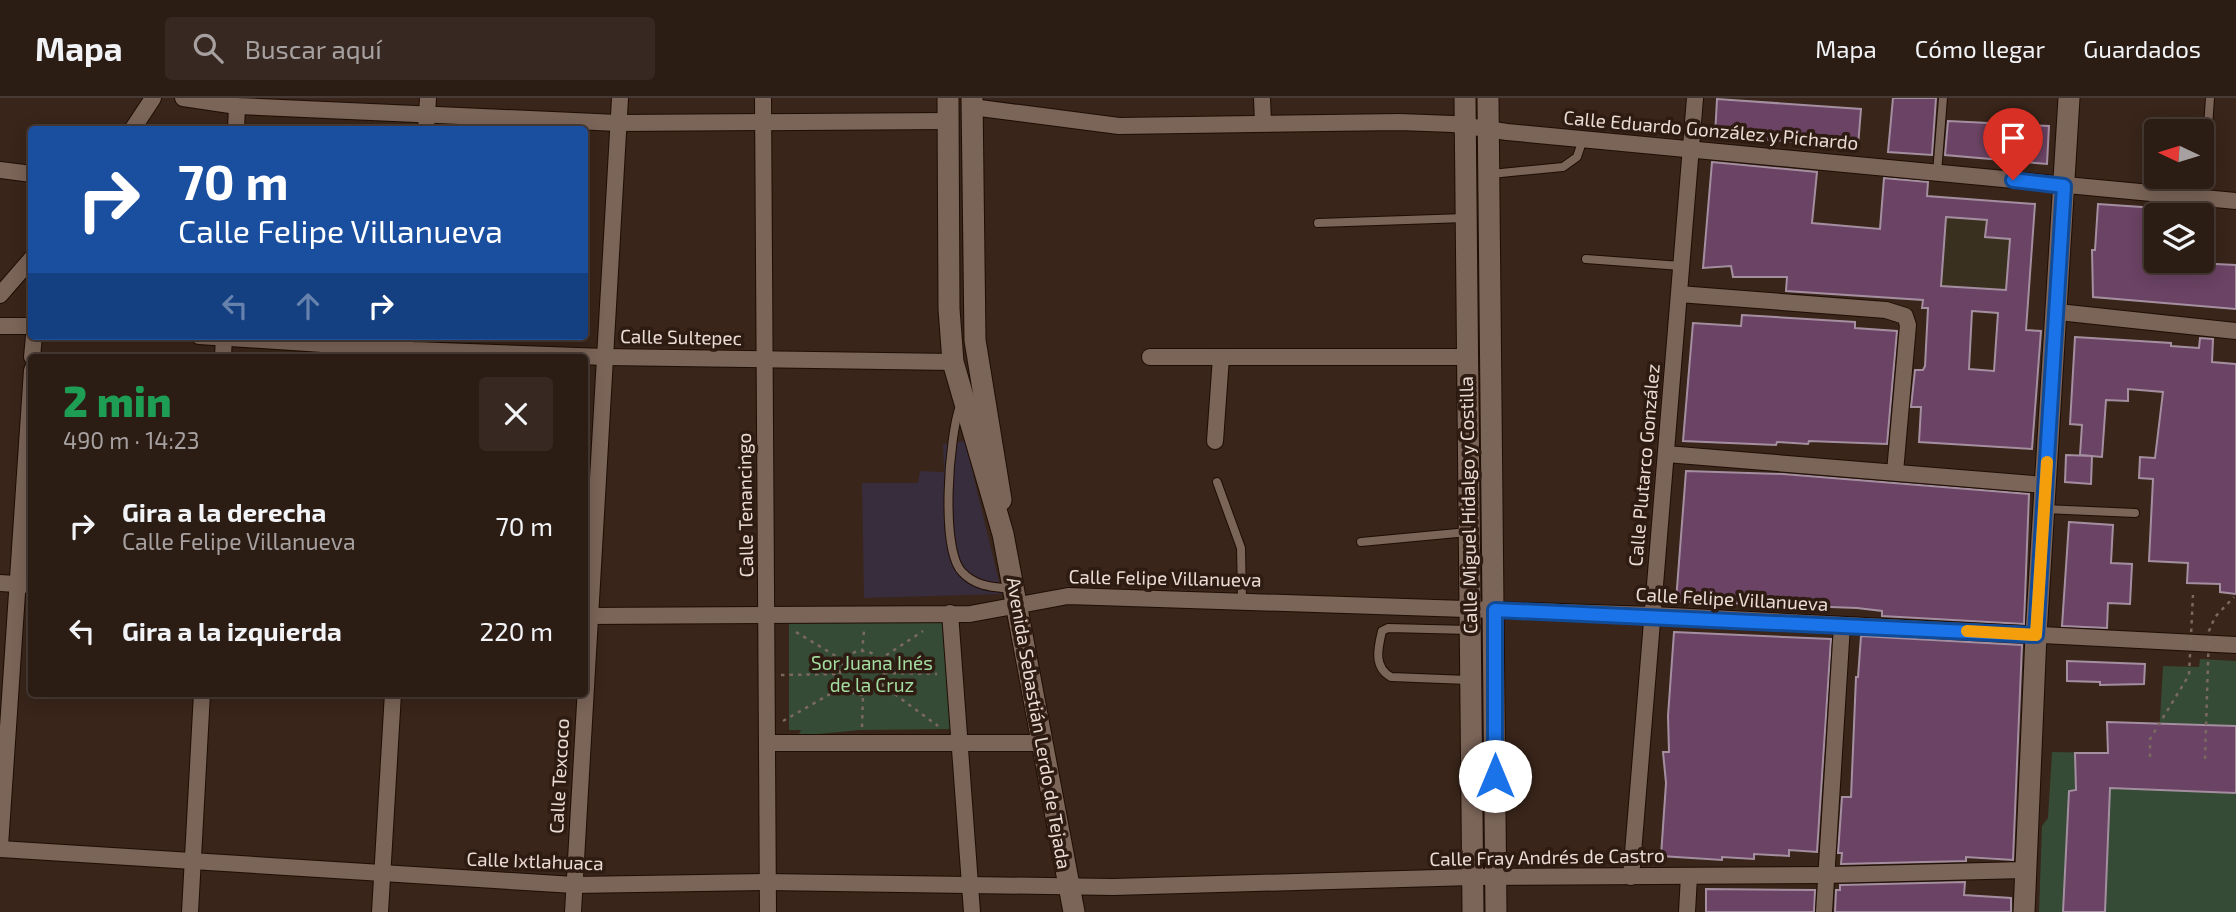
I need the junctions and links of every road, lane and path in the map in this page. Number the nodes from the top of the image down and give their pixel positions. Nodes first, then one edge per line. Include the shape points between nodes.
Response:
1 (153, 98) edge
2 (183, 98) edge
3 (428, 98) edge
4 (620, 98) edge
5 (763, 98) edge
6 (948, 98) edge
7 (1262, 98) edge
8 (1465, 98) edge
9 (1488, 98) edge
10 (1695, 98) edge
11 (1943, 98) edge
12 (2069, 98) edge
13 (2210, 98) edge
14 (972, 103) edge
15 (237, 106) junction
16 (948, 121) junction
17 (427, 122) edge
18 (618, 123) junction
19 (763, 123) junction
20 (1263, 123) junction
21 (1464, 125) junction
22 (135, 126) edge
23 (236, 126) edge
24 (1489, 130) junction
25 (1583, 139) junction
26 (1691, 148) junction
27 (0, 170) edge
28 (1937, 173) junction
29 (28, 174) edge
30 (1489, 174) junction
31 (2064, 186) junction
32 (2203, 198) junction
33 (2236, 201) edge
34 (1465, 218) junction
35 (1318, 223) dead end
36 (1586, 260) dead end
37 (28, 263) edge
38 (1681, 266) junction
39 (1679, 294) junction
40 (0, 295) edge
41 (2058, 313) junction
42 (0, 326) edge
43 (28, 326) edge
44 (2236, 331) edge
45 (276, 340) edge
46 (413, 348) edge
47 (541, 354) edge
48 (588, 356) edge
49 (605, 357) junction
50 (1150, 357) dead end
51 (1221, 357) junction
52 (1466, 357) junction
53 (763, 359) junction
54 (953, 362) junction
55 (962, 400) junction
56 (1215, 441) dead end
57 (1666, 454) junction
58 (1895, 472) junction
59 (1217, 482) dead end
60 (2045, 485) junction
61 (28, 493) edge
62 (2044, 509) junction
63 (2135, 513) dead end
64 (1468, 532) junction
65 (1003, 534) junction
66 (1361, 542) dead end
67 (0, 583) edge
68 (25, 585) edge
69 (2193, 595) dead end
70 (1016, 597) junction
71 (2234, 597) dead end
72 (1242, 600) junction
73 (588, 602) edge
74 (1495, 610) junction
75 (950, 613) junction
76 (768, 614) junction
77 (1652, 615) junction
78 (588, 616) edge
79 (1470, 620) junction
80 (1842, 625) junction
81 (2036, 635) junction
82 (2236, 645) edge
83 (879, 660) junction
84 (844, 661) junction
85 (884, 673) junction
86 (841, 674) junction
87 (768, 675) junction
88 (955, 675) junction
89 (1470, 680) junction
90 (881, 684) junction
91 (844, 685) junction
92 (863, 695) junction
93 (202, 697) edge
94 (393, 697) edge
95 (583, 697) edge
96 (767, 736) junction
97 (862, 743) junction
98 (961, 743) junction
99 (1042, 743) junction
100 (2150, 757) dead end
101 (2204, 759) dead end
102 (0, 848) edge
103 (192, 863) junction
104 (2025, 870) junction
105 (383, 875) junction
106 (1826, 875) junction
107 (1689, 876) junction
108 (1473, 877) junction
109 (1631, 877) junction
110 (1496, 878) junction
111 (767, 882) junction
112 (970, 883) junction
113 (574, 885) junction
114 (1069, 886) junction
115 (190, 912) edge
116 (380, 912) edge
117 (573, 912) edge
118 (768, 912) edge
119 (972, 912) edge
120 (1074, 912) edge
121 (1473, 912) edge
122 (1496, 912) edge
123 (1688, 912) edge
124 (1824, 912) edge
125 (2024, 912) edge

1 - 22 street
2 - 15 street
3 - 17 street
4 - 18 street, Calle Texcoco
5 - 19 street, Calle Tenancingo
6 - 16 main road, Avenida Sebastián Lerdo de Tejada
7 - 20 street
8 - 21 main road, Calle Miguel Hidalgo y Costilla
9 - 24 main road, Calle Miguel Hidalgo y Costilla
10 - 26 street, Calle Plutarco González
11 - 28 lane
12 - 31 main road
13 - 32 lane
14 - 20 street, Calle Eduardo González y Pichardo via 1119,126
14 - 65 main road, Avenida Sebastián Lerdo de Tejada via 975,340 997,466
15 - 17 street
15 - 23 street
16 - 19 street
16 - 54 main road, Avenida Sebastián Lerdo de Tejada
17 - 18 street
18 - 19 street
18 - 49 street, Calle Texcoco
19 - 53 street, Calle Tenancingo
20 - 21 street, Calle Eduardo González y Pichardo
21 - 24 street, Calle Eduardo González y Pichardo
21 - 34 main road, Calle Miguel Hidalgo y Costilla
24 - 25 street, Calle Eduardo González y Pichardo
24 - 30 main road, Calle Miguel Hidalgo y Costilla
25 - 26 street, Calle Eduardo González y Pichardo
25 - 30 lane via 1577,157 1563,167
26 - 28 street, Calle Eduardo González y Pichardo
26 - 38 street, Calle Plutarco González
27 - 29 street
28 - 31 street, Calle Eduardo González y Pichardo
30 - 74 main road, Calle Miguel Hidalgo y Costilla
31 - 32 street, Calle Eduardo González y Pichardo
31 - 41 main road
32 - 33 street, Calle Eduardo González y Pichardo
34 - 35 lane
34 - 52 main road, Calle Miguel Hidalgo y Costilla
36 - 38 lane
37 - 40 street
38 - 39 street, Calle Plutarco González
39 - 57 street, Calle Plutarco González
39 - 58 street via 1900,313 1908,325
41 - 44 street
41 - 60 main road
42 - 43 street
45 - 46 street, Calle Sultepec
46 - 47 street, Calle Sultepec
48 - 49 street, Calle Sultepec
49 - 53 street, Calle Sultepec
49 - 73 street, Calle Texcoco
50 - 51 street
51 - 52 street
51 - 56 street
52 - 64 main road, Calle Miguel Hidalgo y Costilla
53 - 54 street, Calle Sultepec
53 - 76 street, Calle Tenancingo
54 - 55 main road, Avenida Sebastián Lerdo de Tejada
55 - 65 main road, Avenida Sebastián Lerdo de Tejada
55 - 70 lane via 953,437 952,556 962,573 981,586
57 - 58 street
57 - 77 street, Calle Plutarco González
58 - 60 street
59 - 72 lane via 1241,548
60 - 62 main road
61 - 68 street
62 - 63 lane
62 - 81 main road
64 - 66 lane
64 - 79 main road, Calle Miguel Hidalgo y Costilla
65 - 70 main road, Avenida Sebastián Lerdo de Tejada
67 - 68 street
68 - 102 street
69 - 100 path, bridge via 2189,675 2150,739
70 - 72 street, Calle Felipe Villanueva
70 - 75 street, Calle Felipe Villanueva via 985,613
70 - 99 main road, Avenida Sebastián Lerdo de Tejada
71 - 101 path, bridge via 2209,631
72 - 79 street, Calle Felipe Villanueva
74 - 77 street, Calle Felipe Villanueva
74 - 79 street, Calle Felipe Villanueva
74 - 110 main road, Calle Miguel Hidalgo y Costilla
75 - 76 street, Calle Felipe Villanueva
75 - 83 path
75 - 88 street
76 - 78 street, Calle Felipe Villanueva
76 - 84 path
76 - 87 street, Calle Tenancingo
77 - 80 street, Calle Felipe Villanueva
77 - 109 street, Calle Plutarco González
79 - 89 main road, Calle Miguel Hidalgo y Costilla
79 - 89 lane via 1388,628 1382,631 1376,654 1391,677
80 - 81 street, Calle Felipe Villanueva
80 - 106 street
81 - 82 street, Calle Felipe Villanueva
81 - 104 main road
83 - 84 path via 858,652
83 - 85 path
84 - 86 path
85 - 88 path
85 - 90 path
86 - 87 path
86 - 91 path
87 - 96 street, Calle Tenancingo
88 - 98 street
89 - 108 main road, Calle Miguel Hidalgo y Costilla
90 - 92 path
90 - 98 path
91 - 92 path
91 - 96 path
92 - 97 path
93 - 103 street
94 - 105 street
95 - 113 street, Calle Texcoco
96 - 97 street
96 - 111 street, Calle Tenancingo
97 - 98 street
98 - 99 street
98 - 112 street
99 - 114 main road, Avenida Sebastián Lerdo de Tejada
102 - 103 street, Calle Ixtlahuaca
103 - 105 street, Calle Ixtlahuaca
103 - 115 street
104 - 106 street, Calle Fray Andrés de Castro
104 - 125 main road
105 - 113 street, Calle Ixtlahuaca
105 - 116 street
106 - 107 street, Calle Fray Andrés de Castro
106 - 124 street
107 - 109 street, Calle Fray Andrés de Castro
107 - 123 street
108 - 110 street, Calle Fray Andrés de Castro
108 - 114 street, Calle Fray Andrés de Castro
108 - 121 main road, Calle Miguel Hidalgo y Costilla
109 - 110 street, Calle Fray Andrés de Castro
110 - 122 main road, Calle Miguel Hidalgo y Costilla
111 - 112 street, Calle Ixtlahuaca
111 - 113 street, Calle Ixtlahuaca
111 - 118 street, Calle Tenancingo
112 - 114 street, Calle Ixtlahuaca
112 - 119 street
113 - 117 street, Calle Texcoco
114 - 120 main road, Avenida Sebastián Lerdo de Tejada

